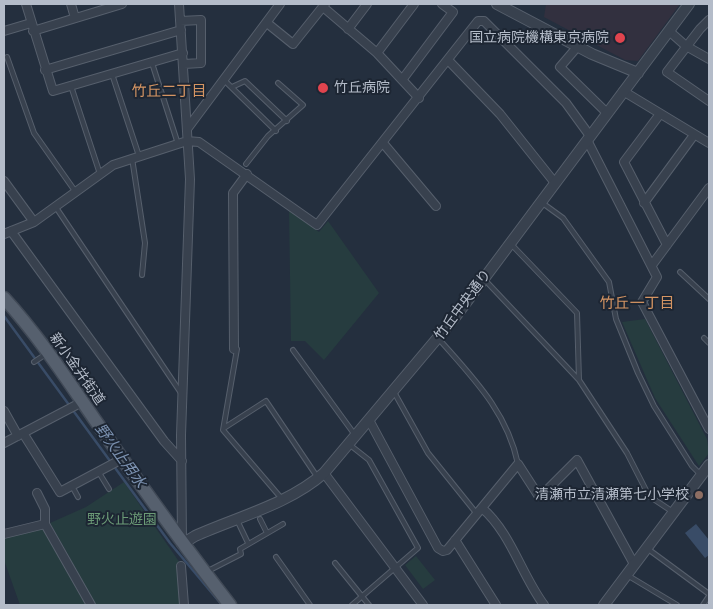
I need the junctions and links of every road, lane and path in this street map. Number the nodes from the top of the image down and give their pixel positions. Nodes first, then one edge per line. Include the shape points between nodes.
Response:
1 (26, 4) edge
2 (71, 4) edge
3 (122, 4) edge
4 (179, 4) edge
5 (280, 4) edge
6 (367, 4) edge
7 (414, 4) edge
8 (442, 4) edge
9 (689, 4) edge
10 (324, 5) edge
11 (501, 5) edge
12 (75, 18) junction
13 (709, 20) edge
14 (180, 21) junction
15 (267, 23) junction
16 (32, 27) junction
17 (348, 29) junction
18 (4, 30) edge
19 (181, 30) junction
20 (669, 32) junction
21 (578, 46) junction
22 (686, 46) junction
23 (183, 52) junction
24 (377, 52) junction
25 (7, 57) dead end
26 (709, 59) edge
27 (448, 60) junction
28 (152, 62) junction
29 (184, 64) junction
30 (45, 70) junction
31 (638, 73) junction
32 (112, 74) junction
33 (223, 78) junction
34 (402, 80) junction
35 (278, 83) dead end
36 (71, 86) junction
37 (232, 87) junction
38 (623, 92) junction
39 (419, 98) junction
40 (709, 101) edge
41 (607, 113) junction
42 (660, 114) junction
43 (287, 121) junction
44 (187, 129) junction
45 (276, 131) junction
46 (694, 135) junction
47 (588, 138) junction
48 (187, 141) junction
49 (384, 143) junction
50 (178, 144) junction
51 (709, 144) edge
52 (135, 157) junction
53 (246, 164) dead end
54 (100, 174) junction
55 (247, 174) junction
56 (4, 182) edge
57 (555, 183) junction
58 (709, 188) edge
59 (75, 191) junction
60 (541, 202) junction
61 (644, 203) junction
62 (55, 206) junction
63 (436, 206) dead end
64 (34, 222) junction
65 (7, 232) edge
66 (510, 243) junction
67 (667, 244) junction
68 (652, 265) junction
69 (680, 272) dead end
70 (142, 275) dead end
71 (484, 278) junction
72 (4, 298) edge
73 (709, 299) edge
74 (438, 338) junction
75 (704, 338) dead end
76 (709, 343) edge
77 (236, 348) joint
78 (293, 350) dead end
79 (43, 356) junction
80 (34, 362) dead end
81 (579, 380) junction
82 (394, 392) junction
83 (182, 395) junction
84 (74, 406) junction
85 (4, 411) edge
86 (370, 420) junction
87 (224, 428) junction
88 (709, 429) edge
89 (21, 434) junction
90 (352, 439) junction
91 (4, 443) edge
92 (182, 461) junction
93 (116, 462) junction
94 (518, 464) junction
95 (709, 465) edge
96 (98, 471) junction
97 (321, 475) junction
98 (701, 475) junction
99 (72, 486) junction
100 (109, 489) dead end
101 (37, 493) dead end
102 (78, 497) dead end
103 (282, 499) junction
104 (479, 511) junction
105 (673, 512) junction
106 (236, 518) junction
107 (260, 519) dead end
108 (45, 524) junction
109 (283, 524) dead end
110 (267, 533) junction
111 (4, 534) edge
112 (454, 540) junction
113 (248, 543) junction
114 (182, 544) junction
115 (646, 548) junction
116 (276, 557) dead end
117 (335, 563) dead end
118 (634, 564) junction
119 (181, 566) dead end
120 (393, 568) junction
121 (204, 572) junction
122 (626, 575) junction
123 (709, 595) edge
124 (362, 596) junction
125 (609, 604) edge
126 (91, 605) edge
127 (184, 605) edge
128 (230, 605) edge
129 (310, 605) edge
130 (352, 605) edge
131 (369, 605) edge
132 (423, 605) edge
133 (496, 605) edge
134 (544, 605) edge
135 (677, 605) edge
136 (703, 605) edge

1 - 16 street
2 - 12 street
3 - 12 street
4 - 14 street
5 - 15 street
6 - 17 street
7 - 24 street
8 - 34 street via 453,12
9 - 20 street, 竹丘中央通り
10 - 15 street via 293,44
10 - 17 street
11 - 21 street
12 - 16 street
13 - 22 street
14 - 19 street
14 - 29 street via 201,20 201,63
15 - 33 street
16 - 18 street
16 - 30 street
17 - 24 street
19 - 23 street
19 - 30 street
20 - 22 street
20 - 31 street, 竹丘中央通り
21 - 31 street
21 - 41 street via 560,67
22 - 26 street
22 - 40 street via 668,72
23 - 28 street
23 - 29 street
24 - 34 street
25 - 59 lane via 34,133
27 - 39 street
27 - 47 street via 478,21 484,21 566,103
27 - 57 street via 500,114
28 - 32 street
28 - 50 lane
29 - 44 street
30 - 36 street via 53,91
31 - 38 street, 竹丘中央通り
32 - 36 street
32 - 52 lane
33 - 37 lane
33 - 44 street
34 - 39 street
35 - 43 lane via 303,105
36 - 54 lane
37 - 43 lane via 245,81
37 - 45 lane
38 - 41 street, 竹丘中央通り
38 - 42 street
39 - 49 street
41 - 47 street, 竹丘中央通り
42 - 46 street
42 - 61 street via 624,162
43 - 45 lane
44 - 48 street
45 - 53 lane via 268,136
46 - 51 street
46 - 61 street
47 - 57 street, 竹丘中央通り
47 - 68 street
48 - 50 street
48 - 55 street via 199,142
48 - 83 street via 190,179
49 - 55 street via 317,225
49 - 63 street
50 - 52 street
52 - 54 street
52 - 70 lane via 145,243
54 - 59 street
55 - 77 street via 233,193
56 - 64 street
57 - 60 street, 竹丘中央通り
58 - 67 street
59 - 62 street
60 - 66 street, 竹丘中央通り
60 - 98 lane via 563,218 609,282 616,319 638,373 654,406
61 - 67 street
62 - 64 street
62 - 83 lane
64 - 65 street
65 - 92 street
66 - 71 street, 竹丘中央通り
66 - 81 lane via 577,313
67 - 68 street
68 - 88 street via 657,277 642,302
69 - 73 lane
71 - 74 street, 竹丘中央通り
71 - 81 lane
72 - 79 main road, 新小金井街道 via 22,318
74 - 82 street, 竹丘中央通り
74 - 94 lane via 488,395 515,448
75 - 76 lane
77 - 87 lane
78 - 90 lane
79 - 80 lane
79 - 84 main road, 新小金井街道
81 - 105 lane via 627,453 649,496
82 - 86 street, 竹丘中央通り
82 - 104 lane via 428,453
83 - 92 street
84 - 89 street
84 - 93 main road, 新小金井街道
85 - 89 street
86 - 90 street, 竹丘中央通り
86 - 112 street via 438,548 447,550
87 - 97 lane via 266,401
87 - 103 lane
89 - 91 street
89 - 99 street via 60,492
90 - 97 street, 竹丘中央通り
90 - 120 lane via 369,460 418,548
92 - 114 street
93 - 96 street
93 - 114 main road, 新小金井街道
94 - 104 street
94 - 118 street via 538,495 577,460
95 - 98 street
96 - 99 street
96 - 100 lane
97 - 103 street, 竹丘中央通り
97 - 120 street
98 - 105 street
99 - 102 lane
101 - 108 street via 45,509
103 - 106 street, 竹丘中央通り
104 - 112 street
104 - 134 street via 500,527
105 - 115 street
106 - 113 lane
106 - 114 street, 竹丘中央通り
107 - 110 lane
108 - 111 street
108 - 126 street
109 - 110 lane
110 - 113 lane
112 - 133 street
113 - 121 lane via 240,549 241,554
114 - 121 main road, 新小金井街道
115 - 118 street
115 - 123 lane
116 - 129 lane
117 - 124 lane
118 - 122 street
119 - 127 street
120 - 124 lane
120 - 132 street
121 - 128 main road, 新小金井街道
122 - 125 street
122 - 135 lane
123 - 136 lane
124 - 130 lane
124 - 131 lane

